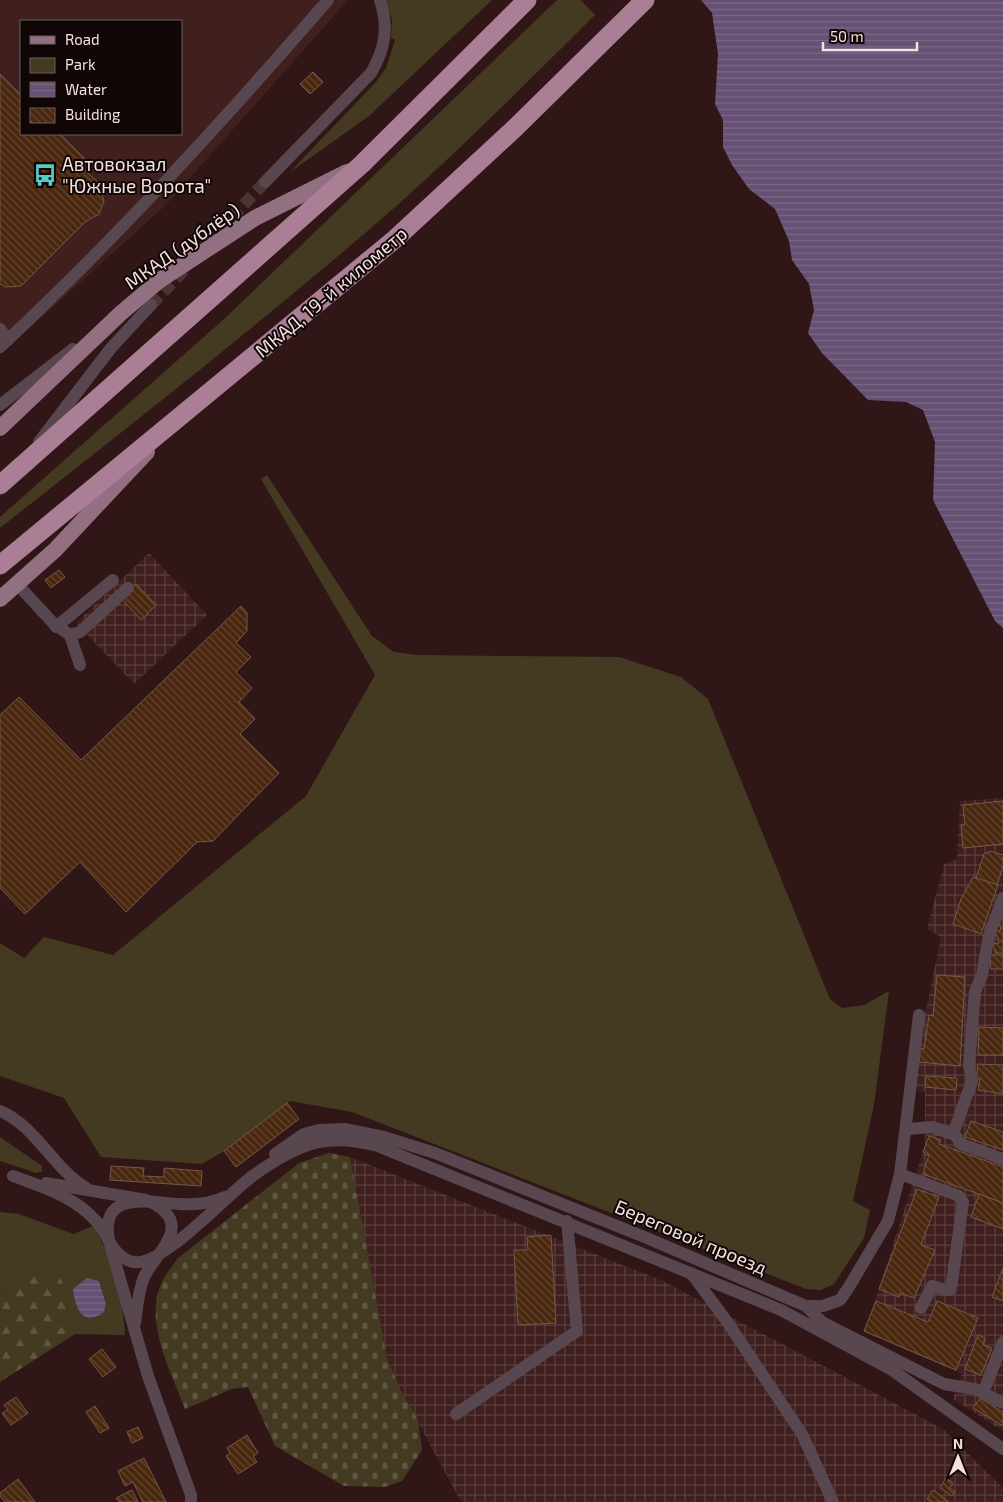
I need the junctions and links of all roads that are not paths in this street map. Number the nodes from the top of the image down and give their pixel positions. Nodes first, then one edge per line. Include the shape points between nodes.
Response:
1 (328, 0) edge
2 (380, 0) edge
3 (527, 0) edge
4 (645, 0) edge
5 (362, 164) junction
6 (265, 182) tunnel mouth
7 (151, 305) tunnel mouth
8 (121, 313) junction
9 (0, 329) edge
10 (4, 344) edge
11 (0, 405) edge
12 (183, 414) junction
13 (0, 428) edge
14 (18, 468) junction
15 (0, 485) edge
16 (0, 565) edge
17 (113, 580) dead end
18 (18, 584) junction
19 (128, 588) dead end
20 (0, 599) edge
21 (56, 627) junction
22 (70, 635) junction
23 (80, 665) dead end
24 (1003, 898) edge
25 (919, 1015) dead end
26 (0, 1111) edge
27 (907, 1128) junction
28 (952, 1134) junction
29 (1003, 1159) edge
30 (6, 1174) edge
31 (900, 1174) junction
32 (254, 1175) junction
33 (90, 1191) junction
34 (237, 1191) junction
35 (146, 1200) junction
36 (566, 1221) junction
37 (110, 1241) junction
38 (164, 1251) junction
39 (690, 1273) junction
40 (806, 1306) junction
41 (921, 1308) dead end
42 (134, 1328) junction
43 (1003, 1342) edge
44 (983, 1393) junction
45 (1003, 1403) edge
46 (456, 1414) dead end
47 (1003, 1449) edge
48 (191, 1502) edge
49 (833, 1502) edge

1 - 10 street via 224,120
2 - 6 street via 386,32 379,60 371,73
3 - 5 highway
4 - 12 highway, МКАД, 19-й километр via 515,128 395,239
5 - 8 main road, МКАД (дублёр) via 256,218 160,280
5 - 14 highway
7 - 14 street via 112,348
8 - 11 street
8 - 13 main road, МКАД (дублёр)
9 - 10 street
12 - 16 highway, МКАД, 19-й километр
12 - 18 main road via 55,550
14 - 15 highway
17 - 21 street
18 - 20 main road
18 - 21 street
19 - 22 street via 80,632
21 - 22 street
22 - 23 street
24 - 28 street via 975,992 970,1049 972,1081
25 - 27 street, Береговой проезд
26 - 33 street via 8,1114
27 - 28 street via 932,1127
27 - 31 street, Береговой проезд
28 - 29 street via 962,1144
30 - 33 street
30 - 37 street via 49,1189 76,1203 96,1221
31 - 40 street, Береговой проезд via 888,1221 849,1288 840,1300 823,1306
31 - 41 street via 959,1196 963,1202 951,1288 946,1290 932,1286
32 - 34 street
32 - 36 street via 317,1142 345,1139 375,1144
32 - 40 street, Береговой проезд via 268,1159 304,1134 344,1128 435,1153
33 - 35 street
34 - 35 street via 208,1202 181,1204
34 - 38 street
35 - 37 street via 129,1201 116,1210 108,1225
35 - 38 street via 160,1207 169,1221 170,1237
36 - 39 street
36 - 46 street via 577,1331
37 - 38 street via 119,1255 134,1262 149,1260
37 - 42 street
38 - 42 street via 143,1279
39 - 47 street via 781,1310 892,1370
39 - 49 street via 728,1323 802,1434
40 - 44 street via 822,1322 944,1384
42 - 48 street
43 - 44 street
44 - 45 street

